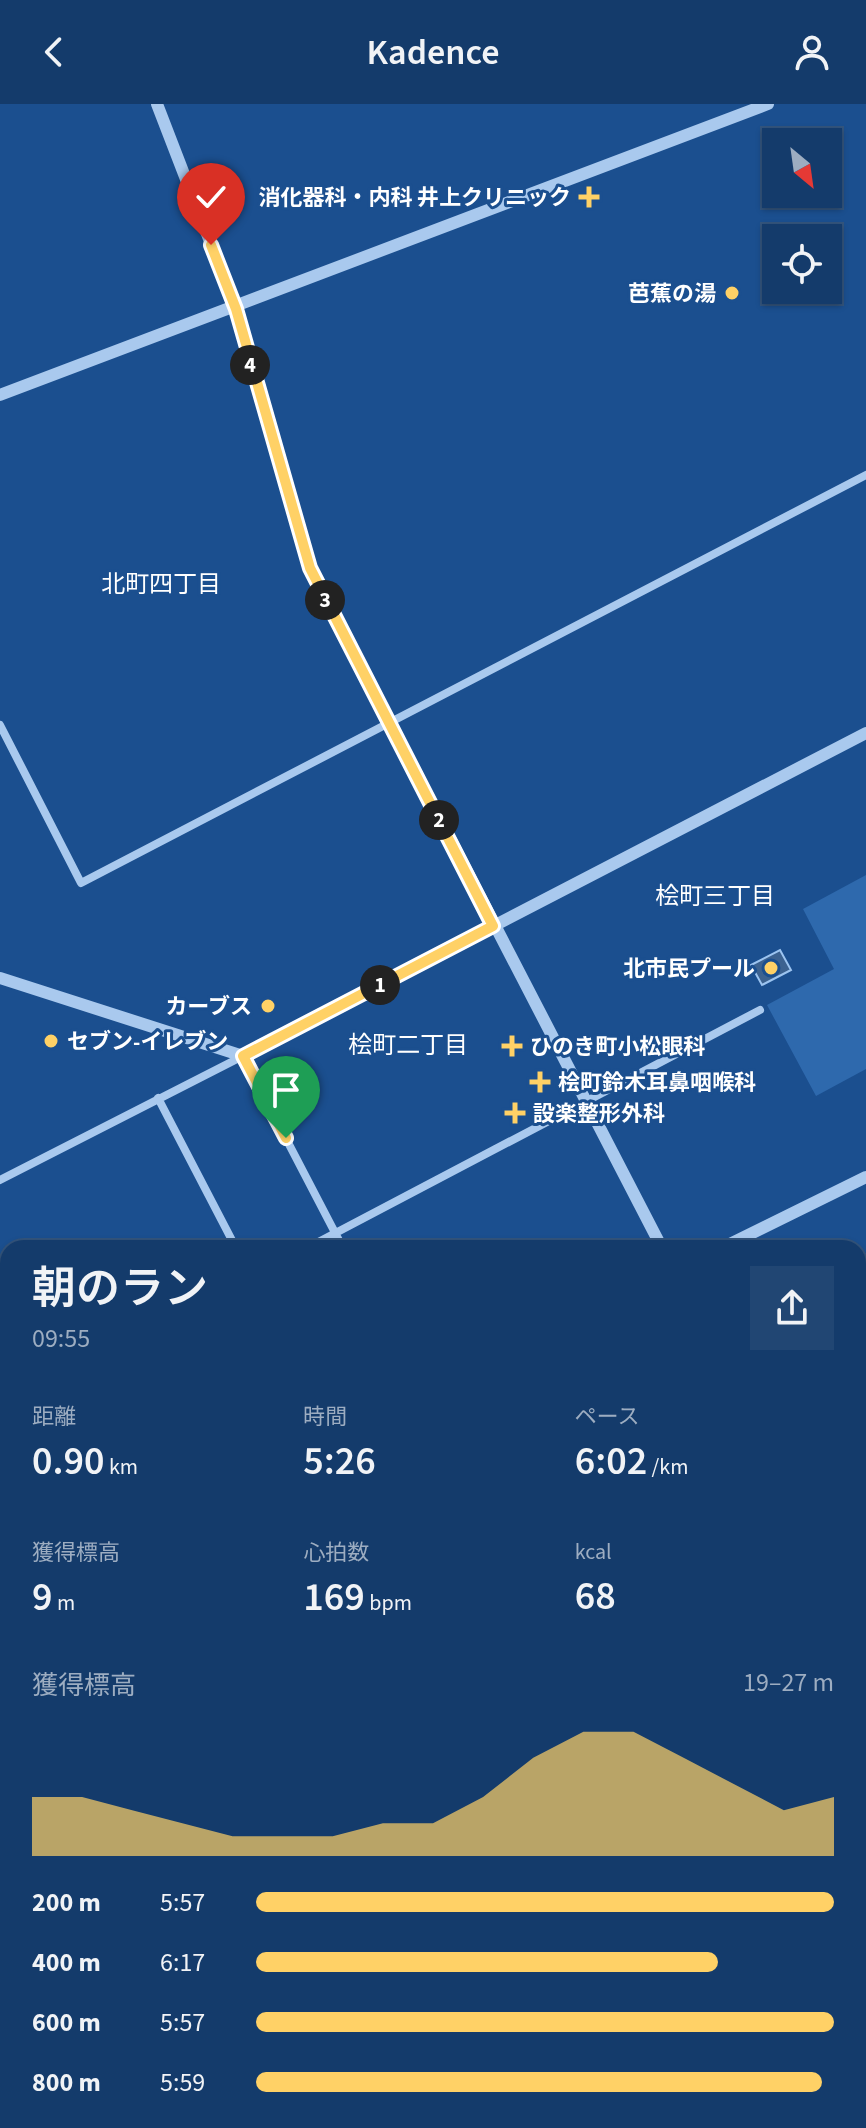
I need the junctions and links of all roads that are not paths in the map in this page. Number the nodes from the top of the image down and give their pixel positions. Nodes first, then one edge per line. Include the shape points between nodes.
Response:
1 (157, 104) edge
2 (768, 104) edge
3 (236, 309) junction
4 (0, 395) edge
5 (866, 475) edge
6 (390, 723) junction
7 (0, 725) edge
8 (866, 733) edge
9 (493, 926) junction
10 (0, 978) edge
11 (760, 1010) dead end
12 (243, 1056) junction
13 (158, 1098) junction
14 (585, 1102) junction
15 (866, 1177) edge
16 (0, 1180) edge
17 (336, 1233) junction
18 (232, 1240) edge
19 (322, 1240) edge
20 (339, 1240) edge
21 (658, 1240) edge
22 (738, 1240) edge

1 - 3 street
2 - 3 street
3 - 4 street
3 - 6 street via 310,568
5 - 6 street
6 - 7 street via 81,883
6 - 9 street
8 - 9 street
9 - 12 street
9 - 14 street
10 - 12 street
11 - 14 street
12 - 13 street
12 - 17 street
13 - 16 street
13 - 18 street
14 - 17 street
14 - 21 street
15 - 22 street
17 - 19 street
17 - 20 street

